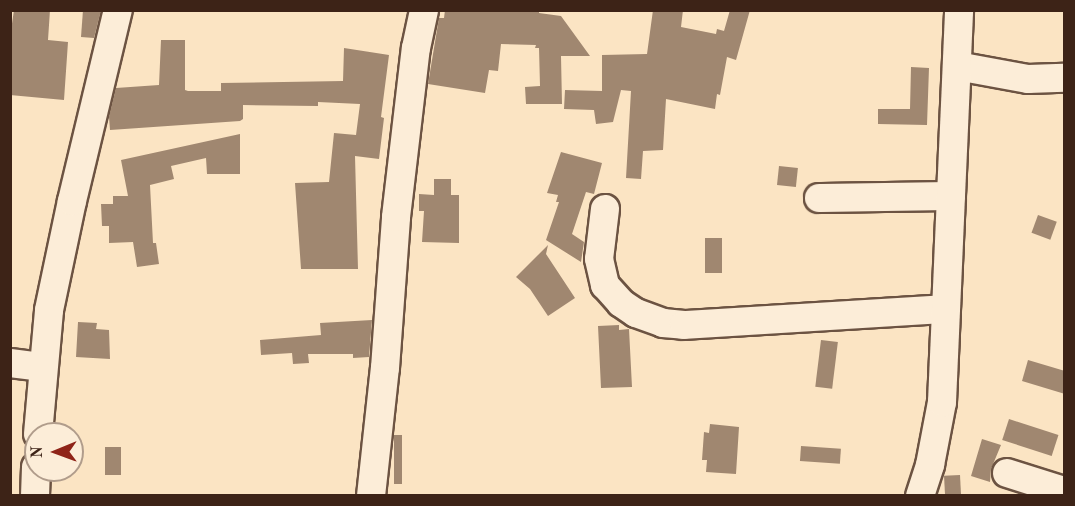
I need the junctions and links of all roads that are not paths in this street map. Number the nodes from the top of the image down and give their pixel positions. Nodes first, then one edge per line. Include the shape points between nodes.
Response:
1 (118, 10) edge
2 (424, 10) edge
3 (959, 10) edge
4 (957, 66) junction
5 (1065, 78) edge
6 (951, 196) junction
7 (819, 198) dead end
8 (605, 209) dead end
9 (946, 309) junction
10 (10, 363) edge
11 (43, 367) junction
12 (39, 422) edge
13 (1007, 473) dead end
14 (1065, 491) edge
15 (371, 495) edge
16 (920, 495) edge

1 - 11 street via 68,223
2 - 15 street via 396,217
3 - 4 street
4 - 5 street via 1028,78
4 - 6 street
6 - 7 street
6 - 9 street
8 - 9 street via 599,259 605,285 621,303 663,323 684,325
9 - 16 street via 942,402
10 - 11 street
11 - 12 street
13 - 14 street

